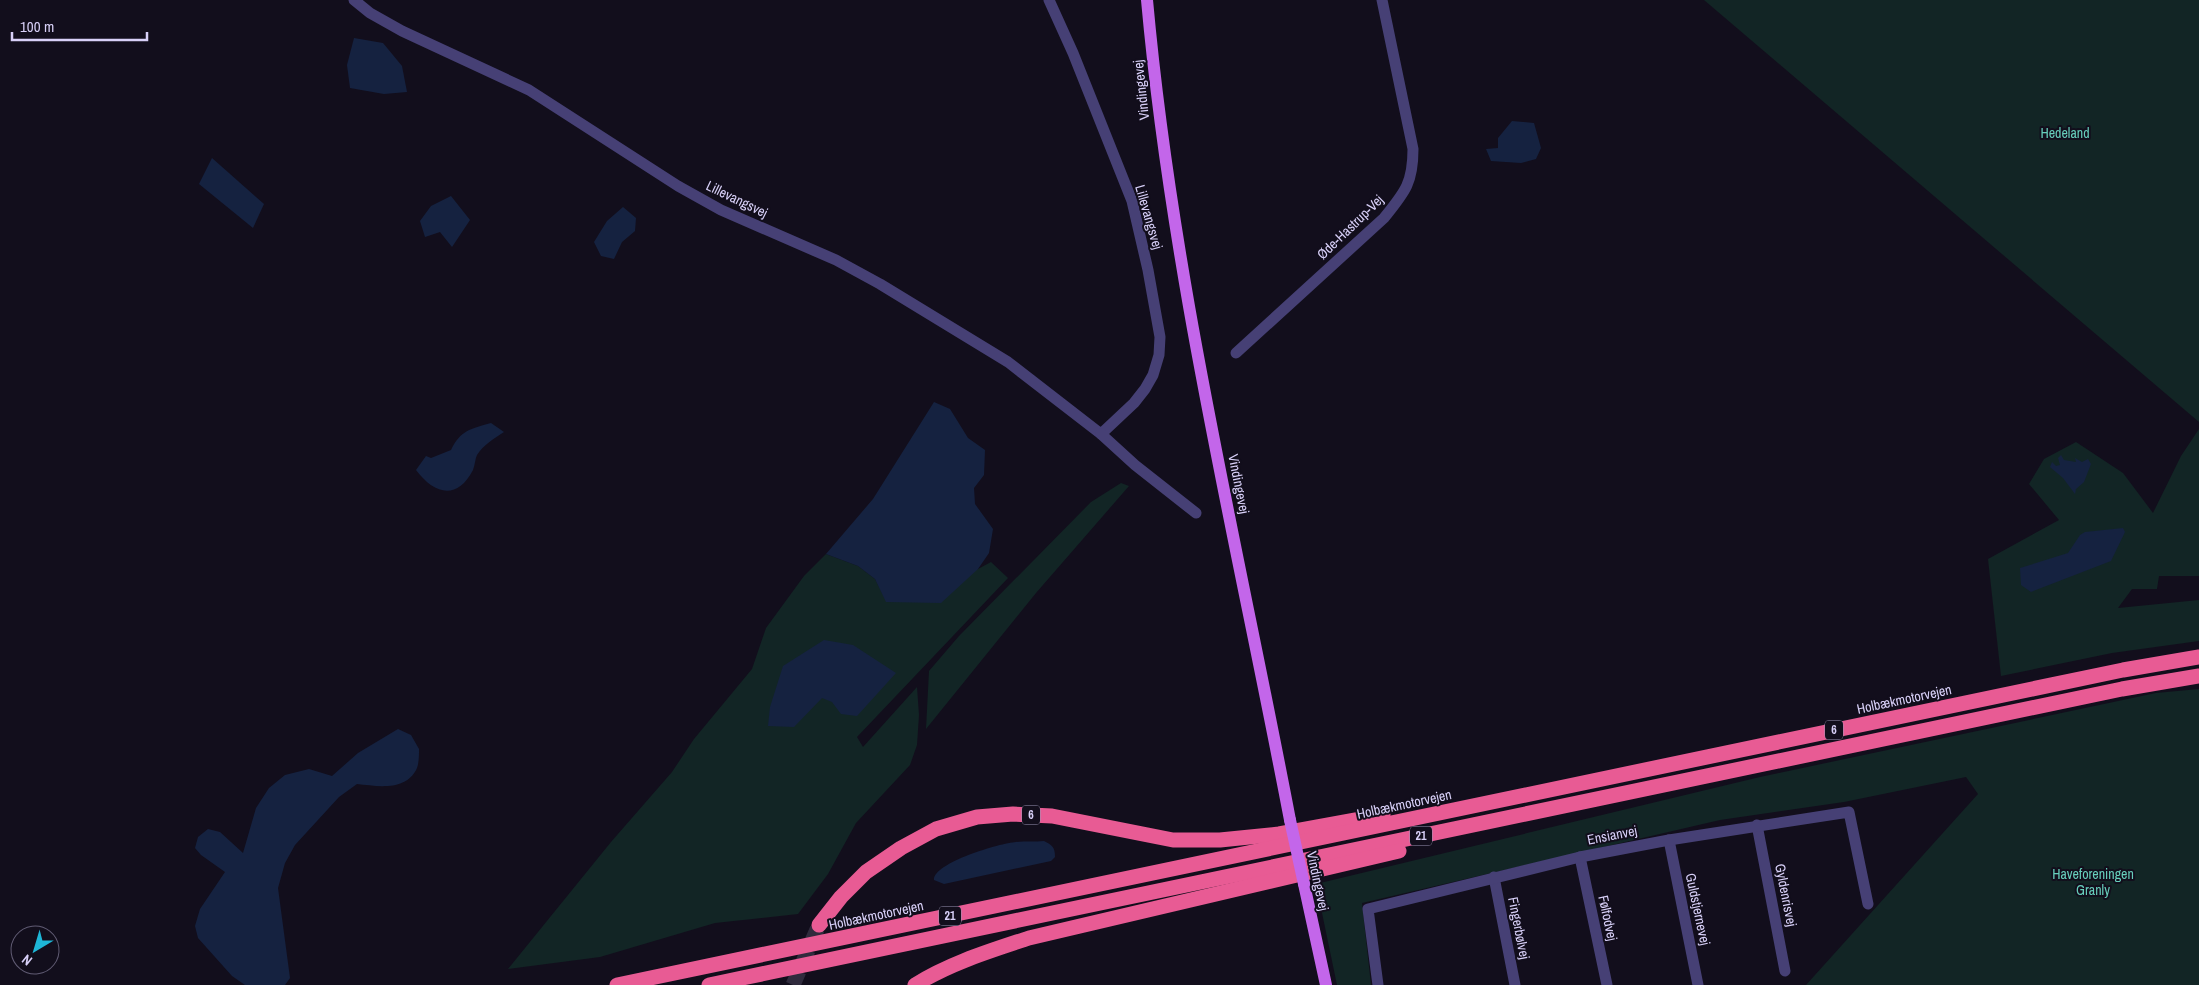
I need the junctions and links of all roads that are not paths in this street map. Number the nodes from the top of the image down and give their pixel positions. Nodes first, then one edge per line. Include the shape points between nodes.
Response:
1 (354, 0) edge
2 (1049, 0) edge
3 (1147, 0) edge
4 (1382, 0) edge
5 (1236, 353) dead end
6 (1101, 434) junction
7 (1196, 513) dead end
8 (2199, 658) edge
9 (2199, 676) edge
10 (1469, 807) junction
11 (1530, 813) junction
12 (1757, 825) junction
13 (1669, 840) junction
14 (1580, 857) junction
15 (1494, 877) junction
16 (1868, 904) dead end
17 (819, 925) tunnel mouth
18 (1785, 971) dead end
19 (617, 985) edge
20 (709, 985) edge
21 (916, 985) edge
22 (1324, 985) edge
23 (1378, 985) edge
24 (1515, 985) edge
25 (1607, 985) edge
26 (1698, 985) edge

1 - 6 street, Lillevangsvej via 402,31 529,90 721,210 836,260 880,284 1008,362
2 - 6 street, Lillevangsvej via 1132,201 1160,337 1159,355 1145,390
3 - 22 main road, Vindingevej, bridge via 1172,206 1193,329
4 - 5 street, Øde-Hastrup-Vej via 1413,149 1413,172 1403,195 1384,218
6 - 7 street, Lillevangsvej
8 - 10 highway, Holbækmotorvejen / 6 via 2123,670
9 - 11 highway, 6 via 2113,690
10 - 17 highway, 6 via 1382,815 1279,834 1220,840 1174,840 1052,816 1013,814 978,818 936,829 894,853 866,872
10 - 19 highway, Holbækmotorvejen / 21
11 - 20 highway, 21
11 - 21 highway, 6 via 1451,838 1029,938 978,955 930,975
12 - 13 street, Ensianvej
12 - 16 street, Ensianvej via 1849,812
12 - 18 street, Gyldenrisvej
13 - 14 street, Ensianvej
13 - 26 street, Guldstjernevej
14 - 15 street, Ensianvej
14 - 25 street, Følfodvej
15 - 23 street, Ensianvej via 1368,909
15 - 24 street, Fingerbølvej

